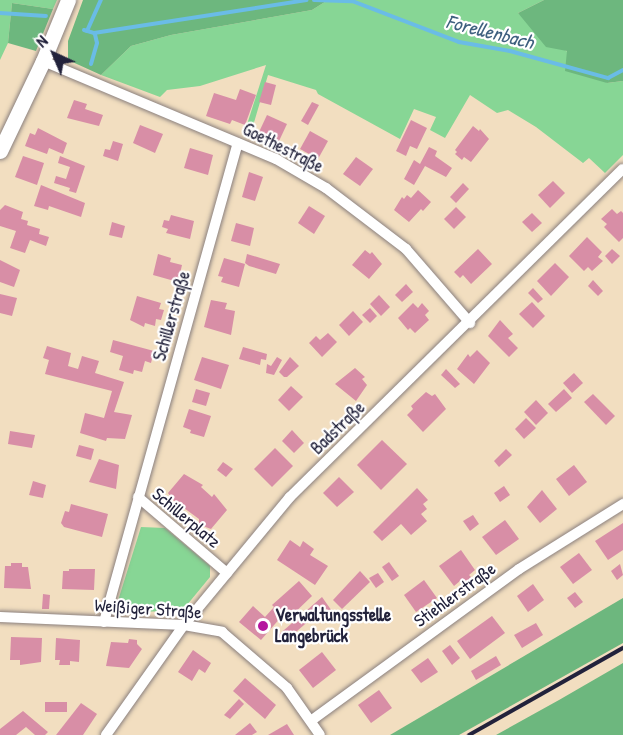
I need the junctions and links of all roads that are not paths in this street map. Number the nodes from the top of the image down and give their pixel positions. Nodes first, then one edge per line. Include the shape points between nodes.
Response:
1 (68, 0) edge
2 (43, 61) junction
3 (238, 143) junction
4 (0, 151) edge
5 (623, 170) edge
6 (470, 323) junction
7 (138, 497) junction
8 (623, 504) edge
9 (227, 573) junction
10 (0, 617) edge
11 (104, 622) junction
12 (184, 625) junction
13 (312, 720) junction
14 (106, 735) edge
15 (320, 735) edge

1 - 2 main road
2 - 3 street, Goethestraße
2 - 4 main road
3 - 6 street, Goethestraße via 276,159 366,217 406,249
3 - 7 street, Schillerstraße
5 - 6 street, Badstraße
6 - 9 street, Badstraße via 290,497
7 - 9 street, Schillerplatz
7 - 11 street, Schillerplatz
8 - 13 street, Stiehlerstraße via 519,569
9 - 12 street, Badstraße
10 - 11 street, Weißiger Straße
11 - 12 street, Weißiger Straße
12 - 13 street, Weißiger Straße via 222,632 287,688
12 - 14 street, Badstraße
13 - 15 street, Weißiger Straße

